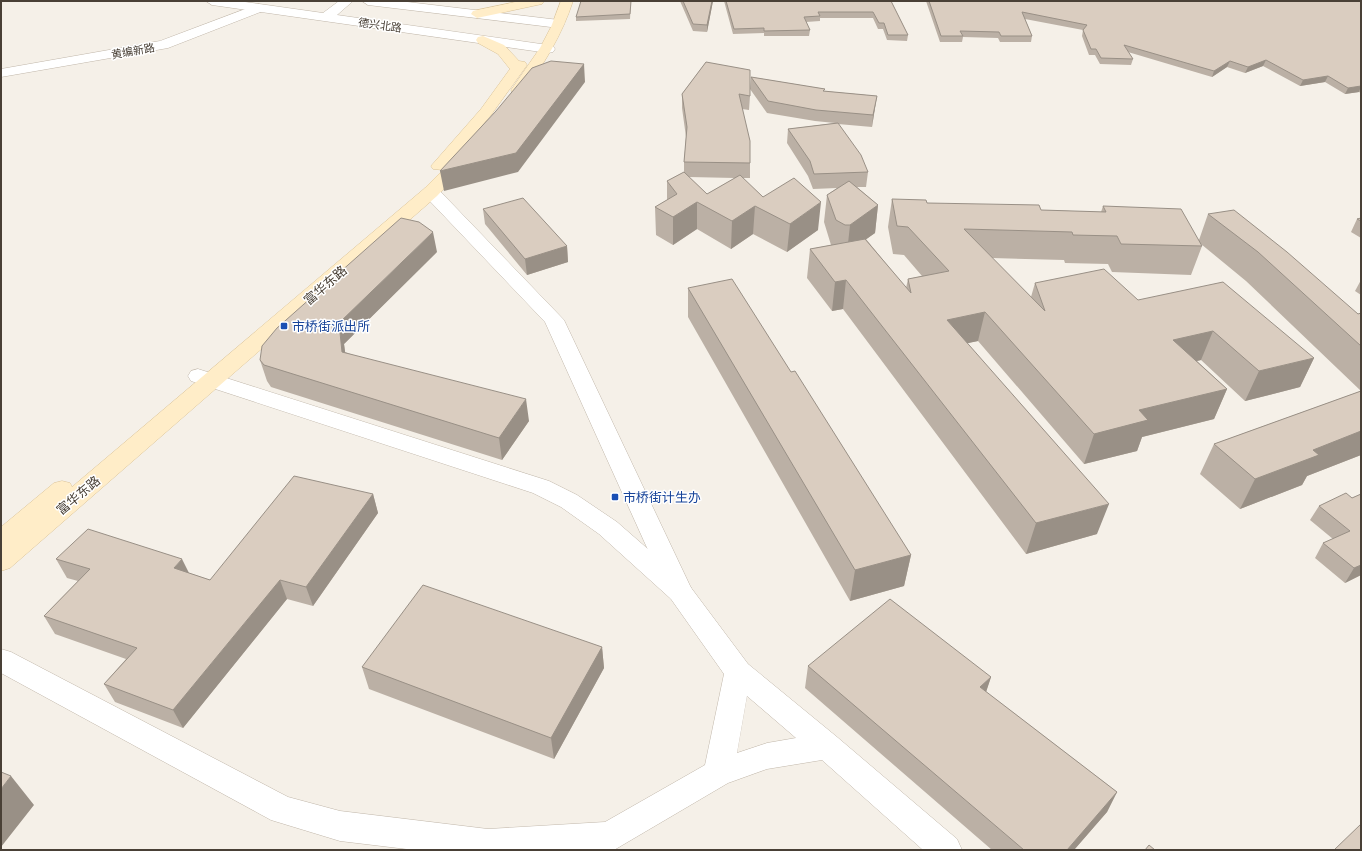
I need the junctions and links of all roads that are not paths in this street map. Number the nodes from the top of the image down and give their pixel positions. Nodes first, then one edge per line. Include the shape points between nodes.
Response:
1 (212, 1) edge
2 (347, 1) edge
3 (368, 1) edge
4 (538, 1) edge
5 (554, 1) edge
6 (567, 1) edge
7 (259, 8) junction
8 (477, 14) junction
9 (326, 17) junction
10 (552, 23) junction
11 (483, 40) junction
12 (540, 48) junction
13 (517, 69) junction
14 (5, 72) edge
15 (431, 192) junction
16 (205, 378) junction
17 (1, 540) edge
18 (1, 561) edge
19 (680, 592) junction
20 (1, 660) edge
21 (738, 672) junction
22 (827, 746) junction
23 (718, 773) junction
24 (946, 850) edge

1 - 7 street, 德兴北路
2 - 9 street
3 - 8 street, 德兴北路
4 - 8 main road
5 - 10 main road, 富华东路
6 - 10 main road, 富华东路
7 - 9 street, 德兴北路
7 - 14 street, 黄编新路 via 163,45
8 - 10 street, 德兴北路
9 - 11 street, 德兴北路
10 - 12 main road, 富华东路
11 - 12 street, 德兴北路
11 - 13 main road via 500,47 510,56
12 - 13 main road, 富华东路
12 - 15 main road, 富华东路 via 465,157
13 - 16 main road, 富华东路 via 465,138 394,210
15 - 16 main road, 富华东路
15 - 19 street via 554,320
16 - 17 main road, 富华东路
16 - 18 main road, 富华东路
16 - 19 street via 541,487 569,501 608,528
19 - 21 street
20 - 23 street via 282,810 340,826 488,844 609,837
21 - 22 street
21 - 23 street
22 - 23 street via 767,756
22 - 24 street

